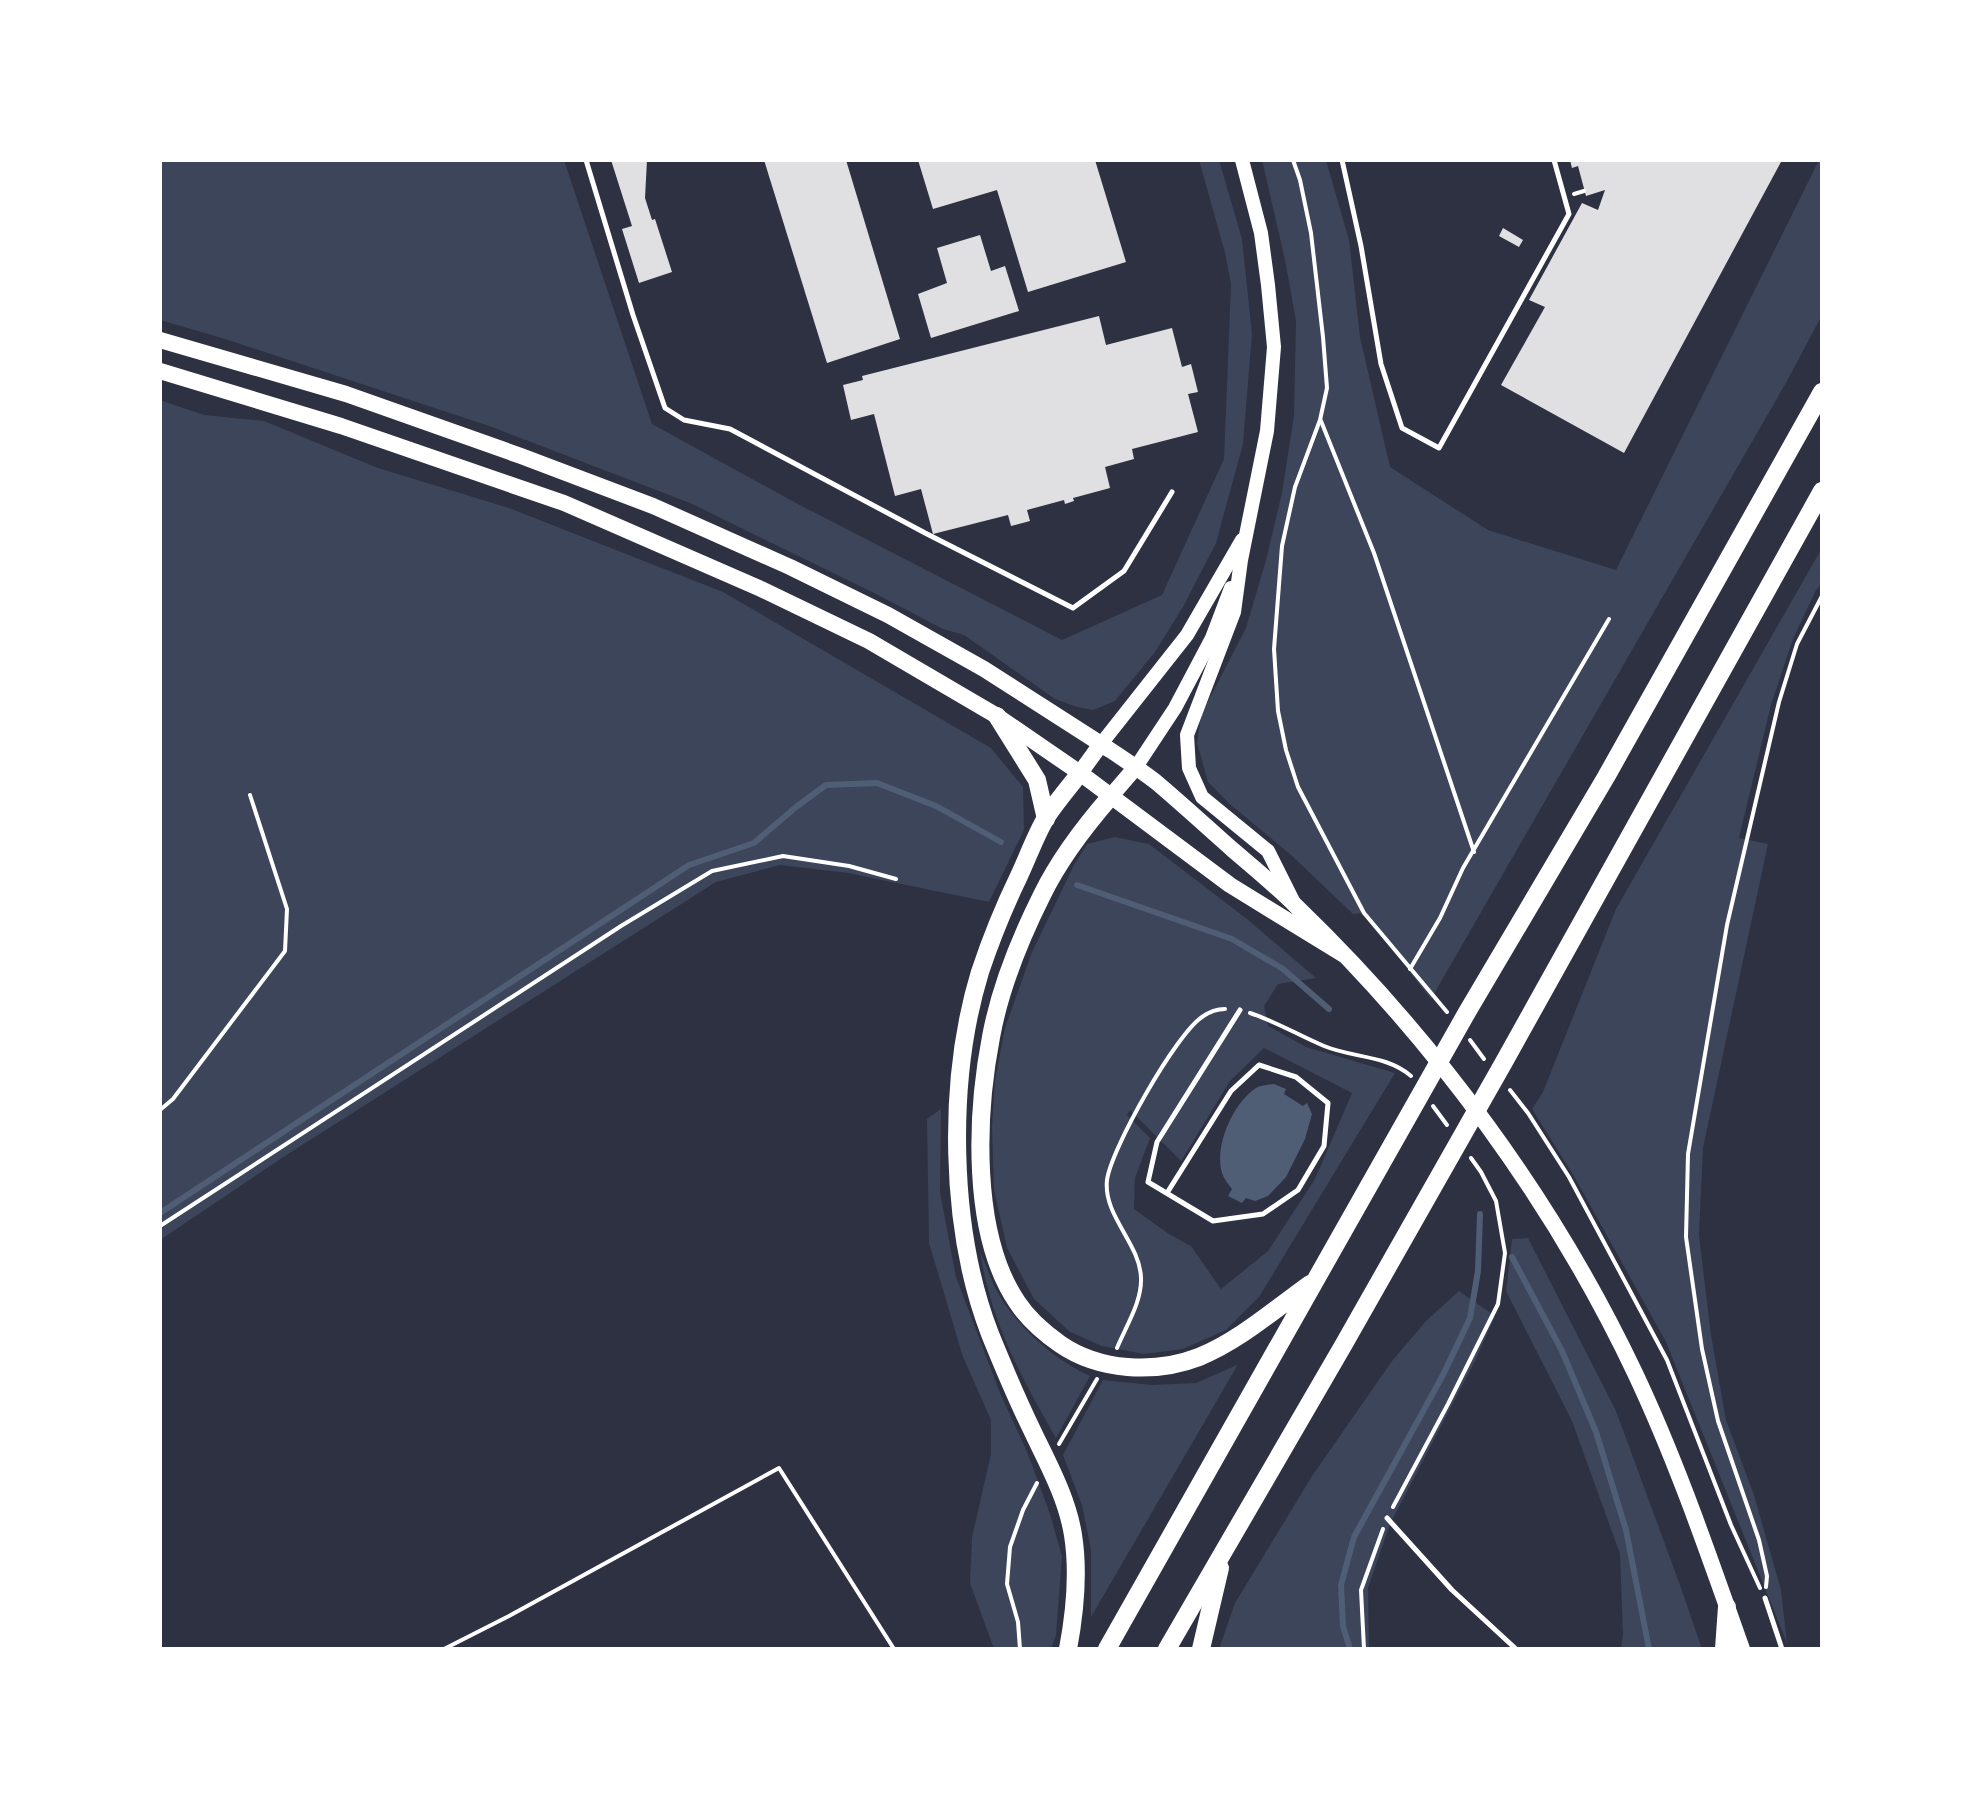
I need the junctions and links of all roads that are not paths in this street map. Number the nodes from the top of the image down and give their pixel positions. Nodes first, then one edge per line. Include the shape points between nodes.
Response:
1 (586, 160) edge
2 (1242, 160) edge
3 (1342, 160) edge
4 (1554, 160) edge
5 (160, 340) edge
6 (160, 371) edge
7 (1822, 392) edge
8 (1822, 491) edge
9 (1172, 492) dead end
10 (1248, 529) junction
11 (1241, 560) junction
12 (997, 716) junction
13 (1101, 744) junction
14 (1136, 767) junction
15 (1080, 773) junction
16 (1111, 796) junction
17 (1046, 819) junction
18 (1295, 905) junction
19 (1344, 955) junction
20 (1240, 1010) road end
21 (1167, 1193) junction
22 (1316, 1280) junction
23 (1387, 1518) road end
24 (1224, 1550) junction
25 (1765, 1598) road end
26 (1727, 1607) junction
27 (1068, 1649) edge
28 (1107, 1649) edge
29 (1167, 1649) edge
30 (1201, 1649) edge
31 (1516, 1649) edge
32 (1724, 1649) edge
33 (1742, 1649) edge
34 (1782, 1649) edge

1 - 9 lane via 665,408 684,420 730,429 1073,608 1124,571
2 - 10 main road via 1261,233 1274,347 1267,431
3 - 4 lane via 1381,364 1402,428 1439,448 1569,214
5 - 13 main road via 346,394 653,506 888,615
6 - 12 main road via 564,503 869,641
7 - 22 highway
8 - 24 highway
10 - 11 main road
10 - 13 main road via 1187,635
11 - 14 main road via 1212,638
11 - 18 main road via 1234,612 1187,735 1189,768 1202,797 1268,851
12 - 15 main road
12 - 17 highway via 1037,780
13 - 14 main road
13 - 15 main road
14 - 16 main road
14 - 18 main road
15 - 16 main road
15 - 17 highway
16 - 19 main road via 1230,885
16 - 22 highway via 1062,859 1042,895 1007,979 991,1036 982,1188 998,1267 1017,1303 1042,1332 1066,1348 1105,1364 1149,1367 1199,1357 1223,1345
17 - 27 highway via 980,973 966,1033 957,1142 962,1218 989,1330 1013,1390 1051,1448 1045,1479 1073,1534 1076,1580
18 - 19 main road
19 - 26 main road via 1497,1139 1571,1252 1664,1438
20 - 21 lane via 1157,1142 1148,1182
21 - 21 lane via 1213,1221 1263,1214 1298,1190 1324,1146 1328,1103 1296,1077 1259,1065 1231,1091
22 - 28 highway
23 - 31 lane via 1452,1590
24 - 29 highway
24 - 30 highway
25 - 34 lane
26 - 32 highway
26 - 33 main road

